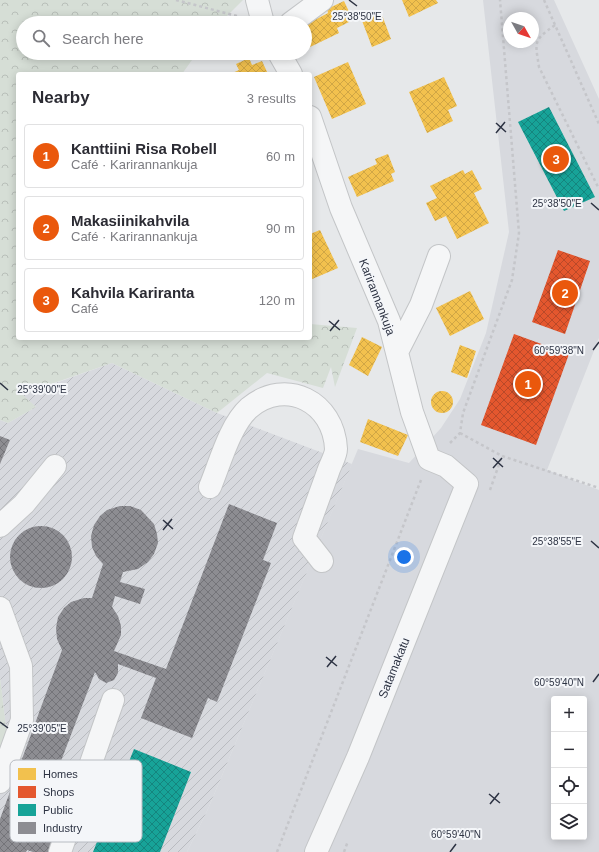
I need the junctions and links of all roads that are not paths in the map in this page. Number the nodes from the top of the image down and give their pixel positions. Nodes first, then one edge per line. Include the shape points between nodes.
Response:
1 (257, 0) edge
2 (322, 0) edge
3 (261, 16) edge
4 (300, 16) edge
5 (283, 60) edge
6 (290, 72) edge
7 (312, 123) edge
8 (439, 256) dead end
9 (397, 352) junction
10 (55, 466) dead end
11 (467, 484) joint
12 (210, 487) dead end
13 (0, 526) edge
14 (322, 561) dead end
15 (0, 608) edge
16 (113, 700) dead end
17 (92, 760) edge
18 (0, 782) edge
19 (63, 842) edge
20 (316, 851) edge
21 (60, 852) edge

1 - 3 street
2 - 4 street
5 - 6 street
7 - 9 street, Karirannankuja via 341,208 389,321
8 - 9 street via 421,305
9 - 11 street, Karirannankuja via 412,412 429,459 446,466
10 - 13 street via 24,504
11 - 20 street, Satamakatu via 358,757
12 - 14 street via 236,423 249,408 283,394 304,397 324,413 333,431 336,450 304,538
15 - 18 street via 21,666 22,720
16 - 17 street
19 - 21 street

